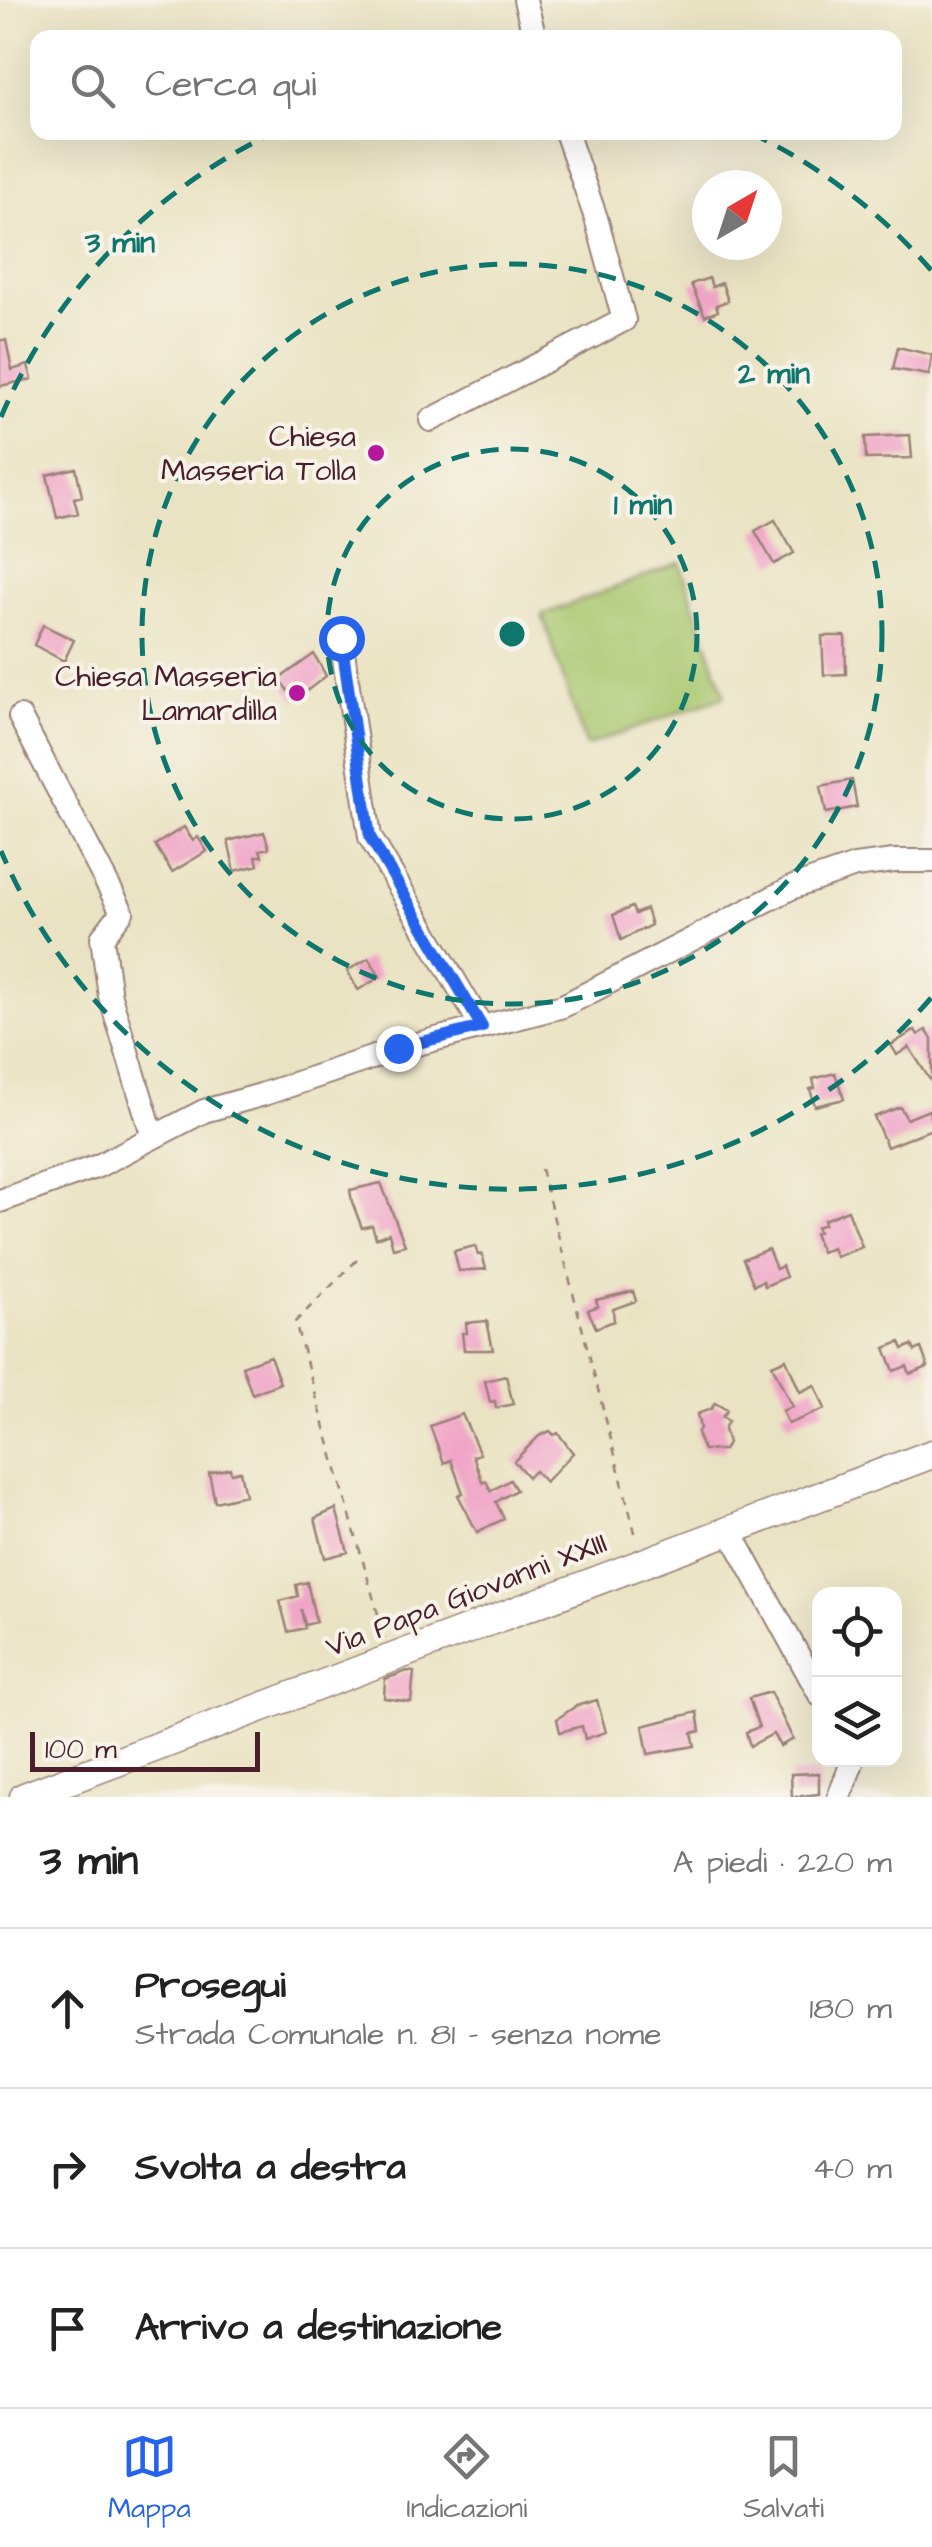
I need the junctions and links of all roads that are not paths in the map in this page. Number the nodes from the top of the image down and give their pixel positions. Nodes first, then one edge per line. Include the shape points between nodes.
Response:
1 (524, 0) edge
2 (533, 30) edge
3 (569, 140) edge
4 (431, 420) dead end
5 (341, 638) dead end
6 (20, 717) dead end
7 (932, 861) edge
8 (482, 1027) junction
9 (153, 1137) junction
10 (0, 1201) edge
11 (932, 1454) edge
12 (729, 1529) junction
13 (812, 1680) edge
14 (850, 1767) edge
15 (24, 1797) edge
16 (839, 1797) edge

1 - 2 street
3 - 4 street via 624,320
5 - 8 street via 370,837
6 - 9 street via 122,912 102,938 110,996
7 - 8 street via 856,866 790,888 563,1006
8 - 9 street via 204,1110
9 - 10 street via 98,1166
11 - 12 main road, Via Papa Giovanni XXIII
12 - 13 street
12 - 15 main road, Via Papa Giovanni XXIII
14 - 16 street

